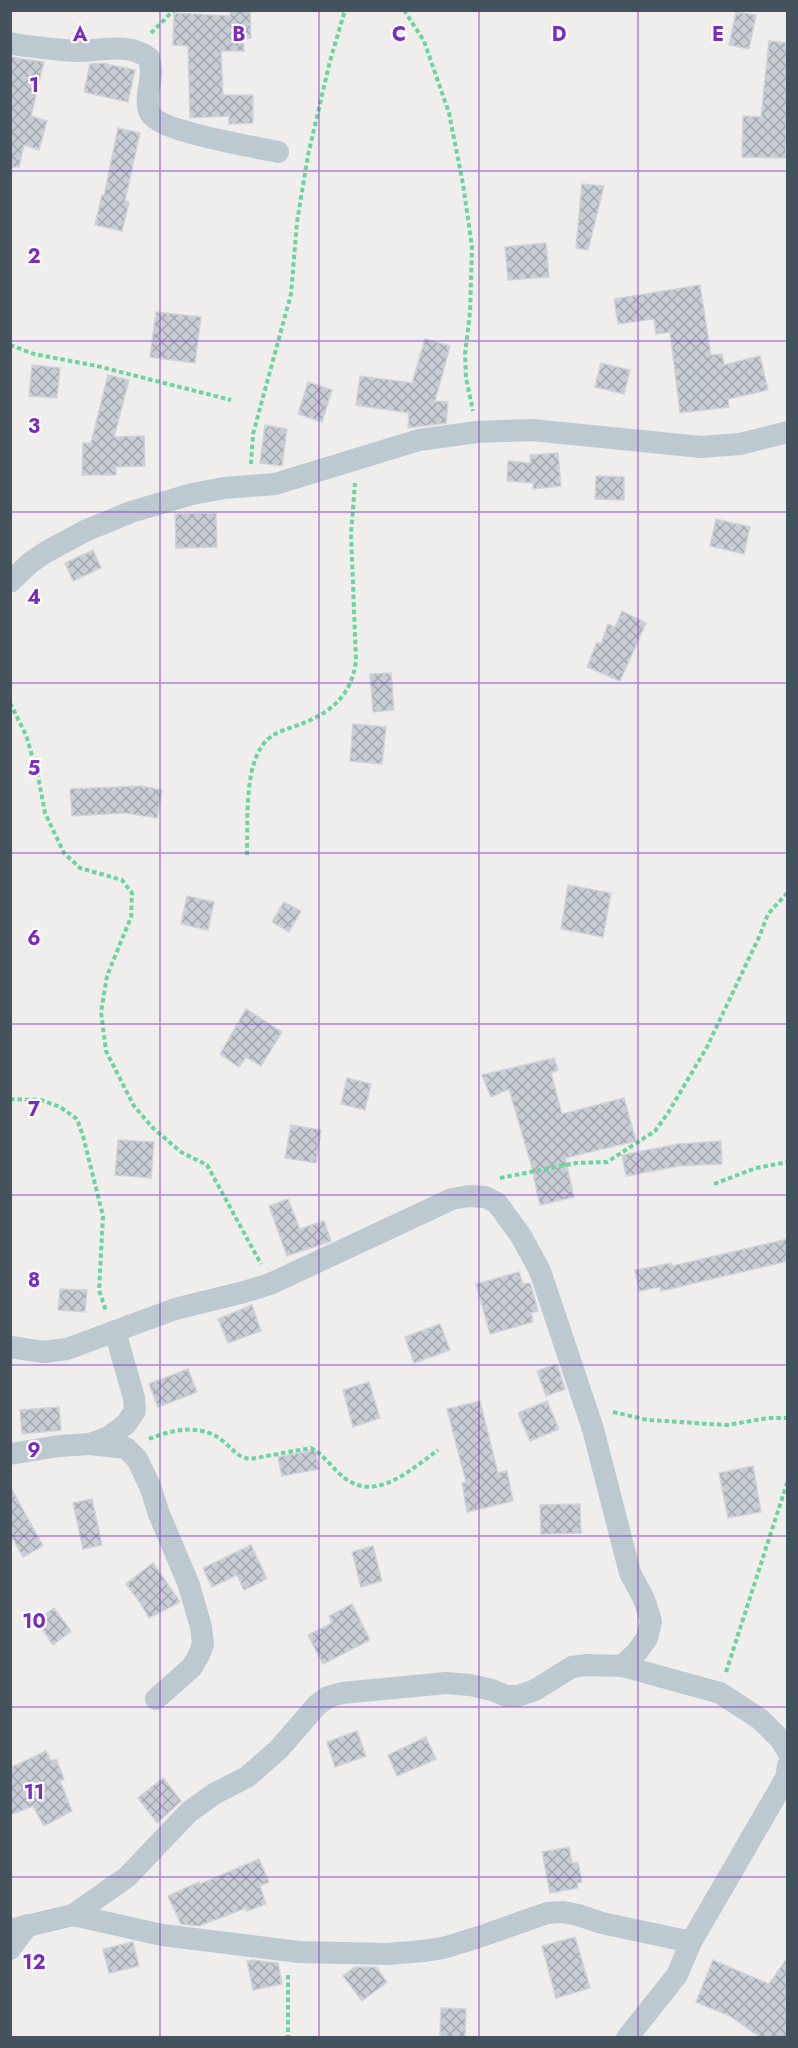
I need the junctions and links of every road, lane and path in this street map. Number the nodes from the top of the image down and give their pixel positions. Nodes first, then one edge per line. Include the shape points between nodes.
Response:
1 (174, 10) edge
2 (345, 10) edge
3 (404, 10) edge
4 (10, 42) edge
5 (135, 49) junction
6 (278, 152) dead end
7 (10, 345) edge
8 (231, 400) dead end
9 (477, 432) junction
10 (788, 432) edge
11 (356, 460) junction
12 (249, 486) junction
13 (10, 582) edge
14 (10, 703) edge
15 (247, 855) dead end
16 (788, 892) edge
17 (10, 1099) edge
18 (788, 1162) edge
19 (495, 1179) dead end
20 (714, 1184) dead end
21 (270, 1284) junction
22 (115, 1331) junction
23 (10, 1347) edge
24 (585, 1406) junction
25 (788, 1418) edge
26 (90, 1444) junction
27 (126, 1448) junction
28 (438, 1450) dead end
29 (10, 1454) edge
30 (788, 1480) edge
31 (622, 1666) junction
32 (720, 1693) junction
33 (156, 1699) dead end
34 (788, 1752) edge
35 (788, 1766) edge
36 (73, 1915) junction
37 (19, 1928) edge
38 (691, 1942) junction
39 (10, 1949) edge
40 (286, 1950) junction
41 (288, 2037) edge
42 (627, 2037) edge

1 - 5 path
2 - 12 path via 308,155 291,294 253,434
3 - 9 path via 424,41 449,114 463,183 471,248 466,378
4 - 5 street via 77,51
5 - 6 street via 149,58 147,100 154,120 172,128
7 - 8 path
9 - 10 street via 532,430 701,447 740,444
9 - 11 street via 419,440
11 - 12 street via 274,484
11 - 15 path via 351,534 354,677 336,704 275,733 262,744 251,777
12 - 13 street via 192,494 130,512 46,552
14 - 21 path via 26,735 45,813 64,853 80,868 122,880 132,893 131,917 107,976 101,1012 106,1051 134,1106 153,1128 207,1166
16 - 19 path via 768,914 707,1047 655,1131 608,1162 576,1163
17 - 22 path via 41,1100 77,1119 103,1216 99,1290
18 - 20 path via 756,1168
21 - 22 street via 175,1309
21 - 24 street via 452,1199 485,1197 497,1203 506,1215 540,1271
22 - 23 street via 67,1349 44,1352
22 - 26 street via 135,1411 109,1437
24 - 25 path via 648,1420 727,1425
24 - 31 street via 630,1573 651,1621 647,1638
26 - 27 street
26 - 29 street
27 - 28 path via 164,1433 202,1430 211,1432 241,1458 311,1448 346,1480 371,1487 395,1480
27 - 33 street via 137,1459 150,1486 189,1586 202,1635 199,1655 192,1666
30 - 32 path
31 - 32 street
31 - 36 street via 572,1667 518,1696 446,1683 328,1697 247,1777 189,1812 127,1877
32 - 34 street via 760,1719
35 - 38 street via 786,1778
36 - 37 street
36 - 40 street via 162,1935
37 - 39 street
38 - 40 street via 563,1912 547,1913 423,1952 348,1954
38 - 42 street via 677,1975
40 - 41 path

